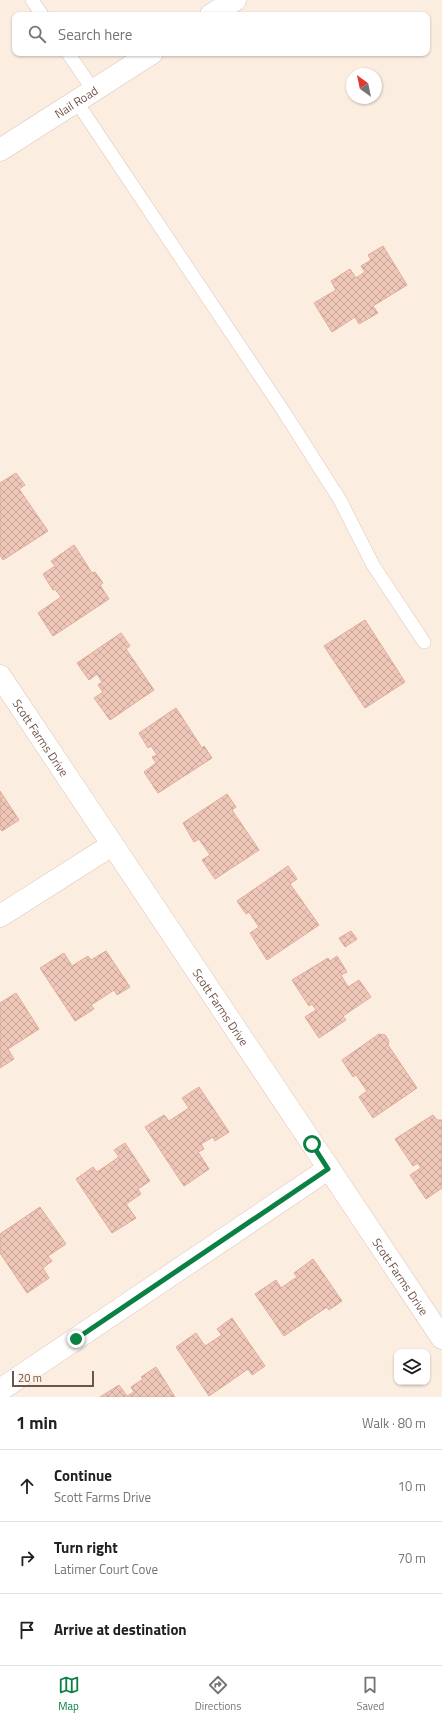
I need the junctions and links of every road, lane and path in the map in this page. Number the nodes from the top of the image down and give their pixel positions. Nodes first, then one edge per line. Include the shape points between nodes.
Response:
1 (32, 0) edge
2 (235, 0) edge
3 (40, 12) edge
4 (216, 12) edge
5 (69, 56) edge
6 (147, 56) edge
7 (84, 96) junction
8 (0, 150) edge
9 (424, 642) dead end
10 (0, 676) edge
11 (112, 845) junction
12 (0, 916) edge
13 (328, 1169) junction
14 (442, 1338) edge
15 (0, 1390) edge

1 - 3 lane
2 - 4 street
5 - 7 lane
6 - 7 street, Nail Road
7 - 8 street, Nail Road
7 - 9 lane via 340,500 373,565
10 - 11 street, Scott Farms Drive
11 - 12 street
11 - 13 street, Scott Farms Drive
13 - 14 street, Scott Farms Drive
13 - 15 street

